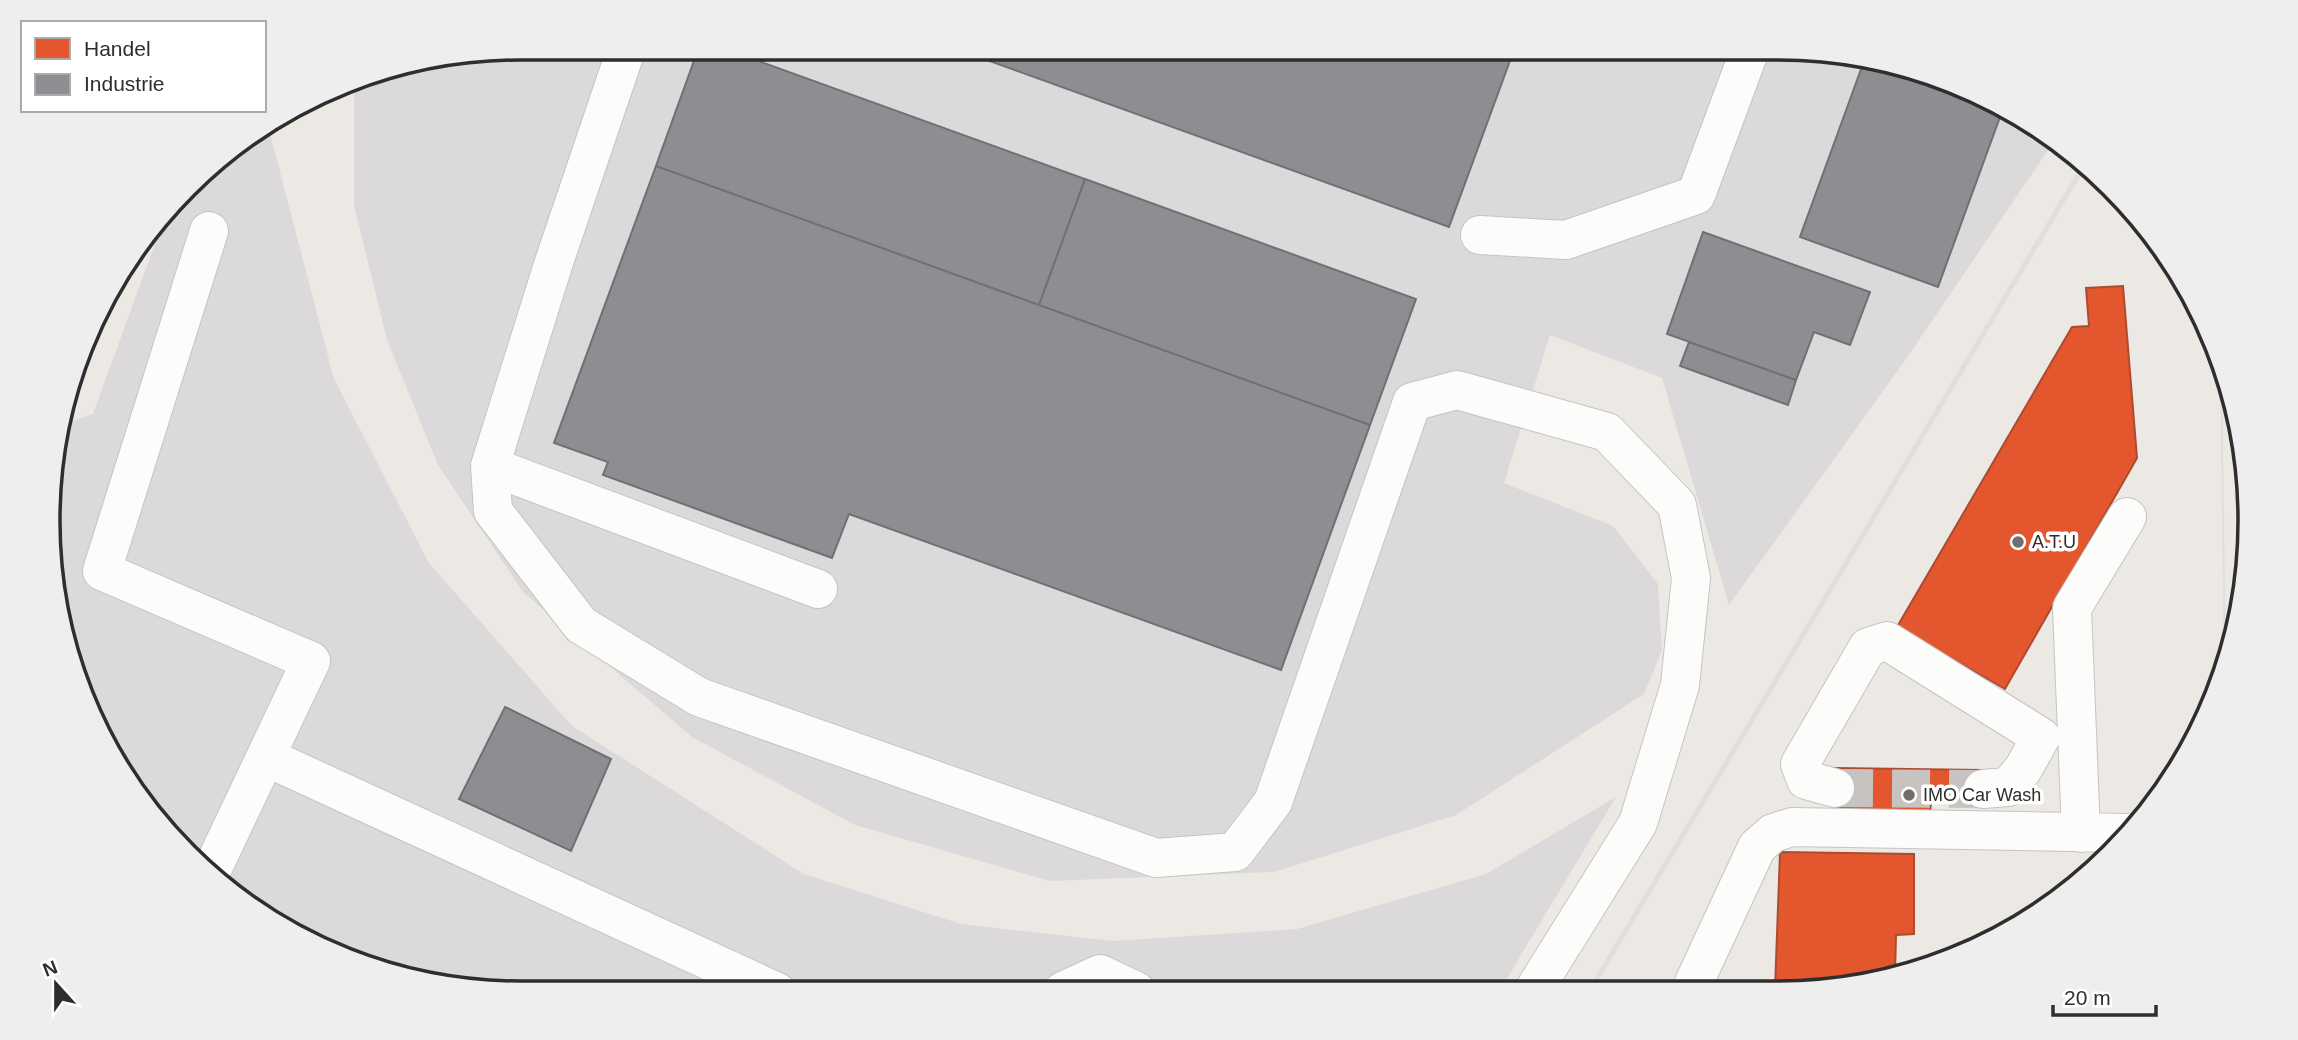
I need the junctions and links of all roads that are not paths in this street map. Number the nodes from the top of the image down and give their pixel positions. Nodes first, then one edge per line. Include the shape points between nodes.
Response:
1 (623, 60) edge
2 (1746, 60) edge
3 (209, 231) dead end
4 (1480, 235) dead end
5 (490, 466) junction
6 (2127, 517) dead end
7 (818, 589) dead end
8 (266, 757) junction
9 (1835, 788) tunnel mouth
10 (1983, 789) tunnel mouth
11 (2081, 833) junction
12 (2116, 833) edge
13 (214, 865) edge
14 (753, 981) edge
15 (1085, 981) edge
16 (1115, 981) edge
17 (1540, 981) edge
18 (1694, 981) edge

1 - 5 street
2 - 4 street via 1696,195 1566,240
3 - 8 street via 102,571 311,662
5 - 7 street
5 - 17 street via 493,511 582,625 699,697 1156,858 1234,852 1273,802 1412,402 1457,390 1608,432 1677,505 1691,578 1680,685 1638,823
6 - 11 street via 2072,608
8 - 13 street
8 - 14 street
9 - 10 street via 1806,780 1800,764 1868,648 1886,641 2041,737 2008,787
11 - 12 street
11 - 18 street via 1792,827 1773,833 1758,847
15 - 16 street via 1100,974

